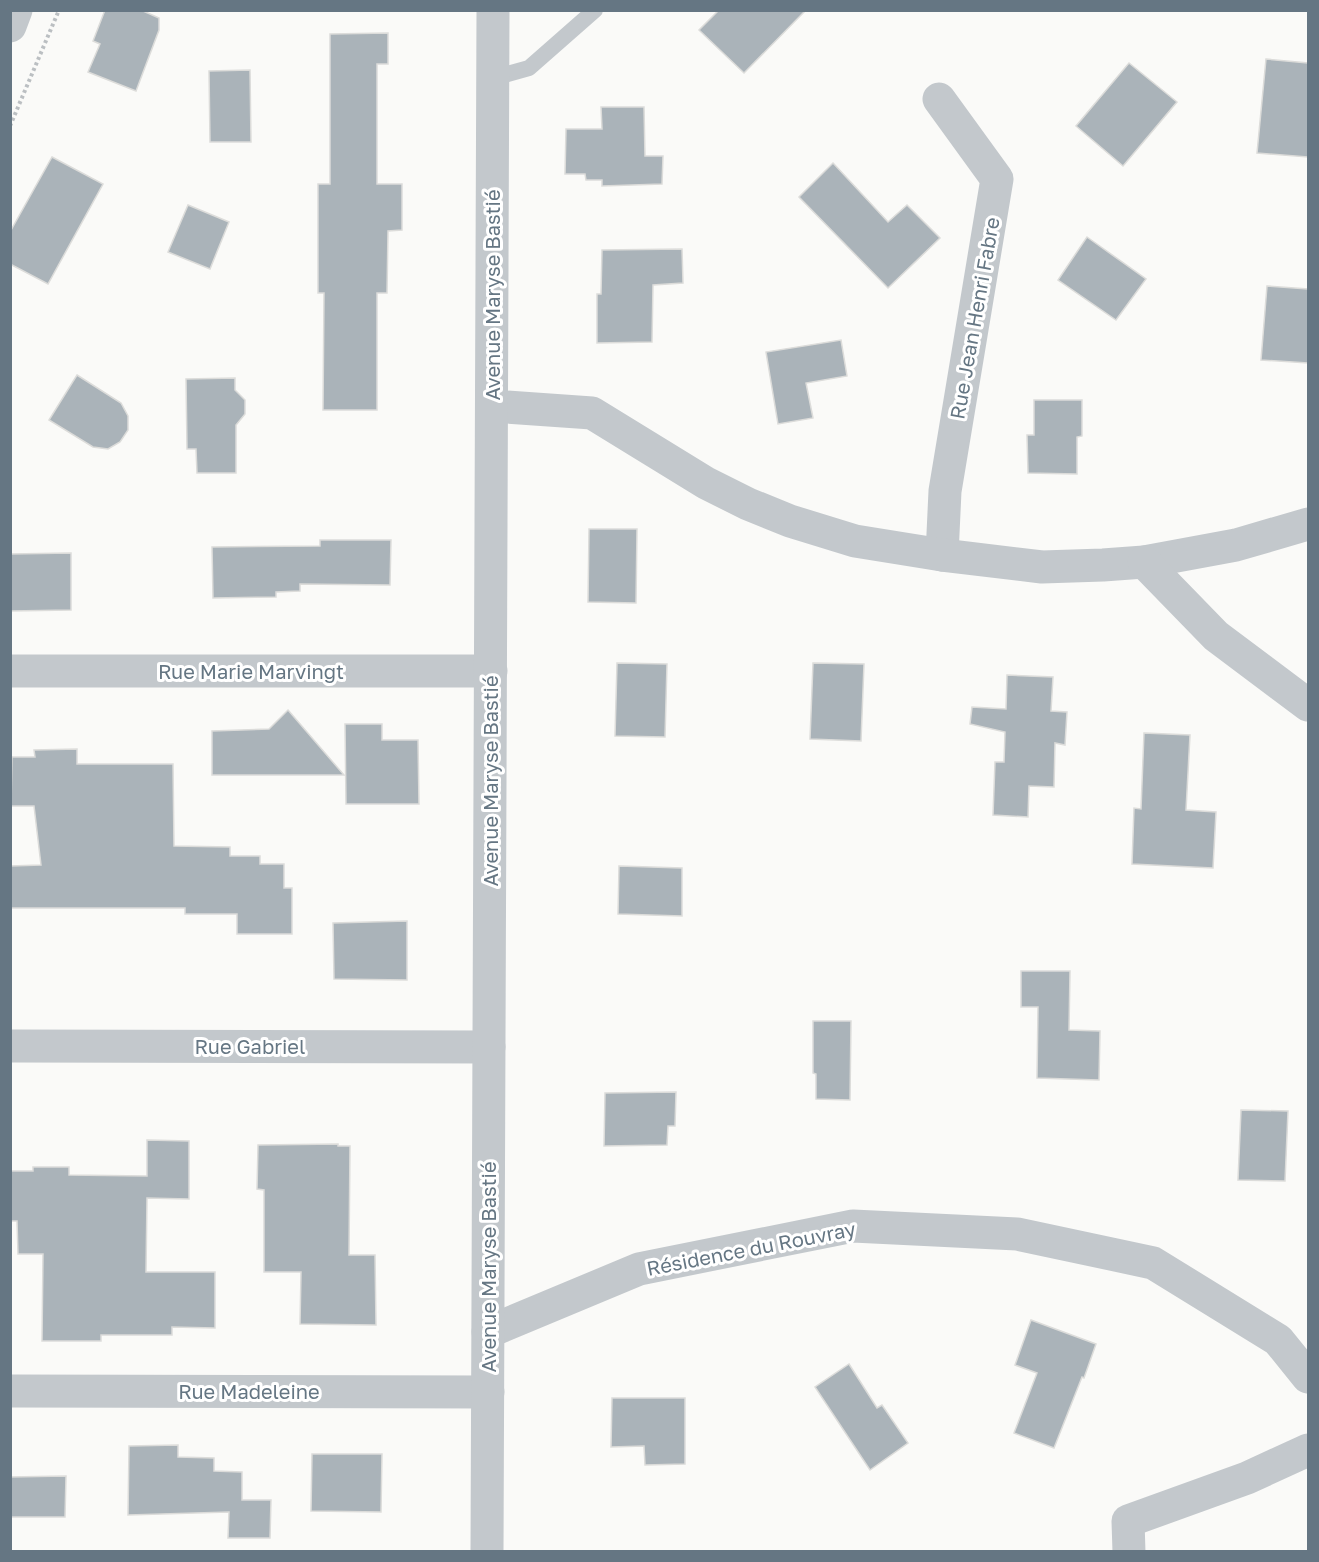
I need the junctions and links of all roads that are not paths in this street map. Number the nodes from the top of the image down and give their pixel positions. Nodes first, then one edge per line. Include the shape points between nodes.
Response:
1 (16, 10) edge
2 (493, 10) edge
3 (595, 10) edge
4 (10, 26) edge
5 (493, 78) junction
6 (939, 99) dead end
7 (492, 406) junction
8 (1308, 524) edge
9 (942, 555) junction
10 (1144, 561) junction
11 (10, 671) edge
12 (490, 671) junction
13 (1308, 705) edge
14 (10, 1046) edge
15 (489, 1047) junction
16 (488, 1332) junction
17 (1308, 1377) edge
18 (10, 1391) edge
19 (488, 1392) junction
20 (1308, 1450) edge
21 (487, 1551) edge
22 (1129, 1551) edge

1 - 4 street
2 - 5 street, Avenue Maryse Bastié
3 - 5 lane via 529,68
5 - 7 street, Avenue Maryse Bastié
6 - 9 street, Rue Jean Henri Fabre via 997,179 945,491
7 - 9 street via 592,413 706,483 769,513 855,541
7 - 12 street, Avenue Maryse Bastié
8 - 10 street via 1236,545
9 - 10 street via 1042,567
10 - 13 street via 1216,636
11 - 12 street, Rue Marie Marvingt
12 - 15 street, Avenue Maryse Bastié
14 - 15 street, Rue Gabriel
15 - 16 street, Avenue Maryse Bastié
16 - 17 street, Résidence du Rouvray via 639,1269 853,1226 1017,1234 1153,1263 1278,1340
16 - 19 street, Avenue Maryse Bastié
18 - 19 street, Rue Madeleine
19 - 21 street, Avenue Maryse Bastié
20 - 22 street via 1247,1478 1128,1521

